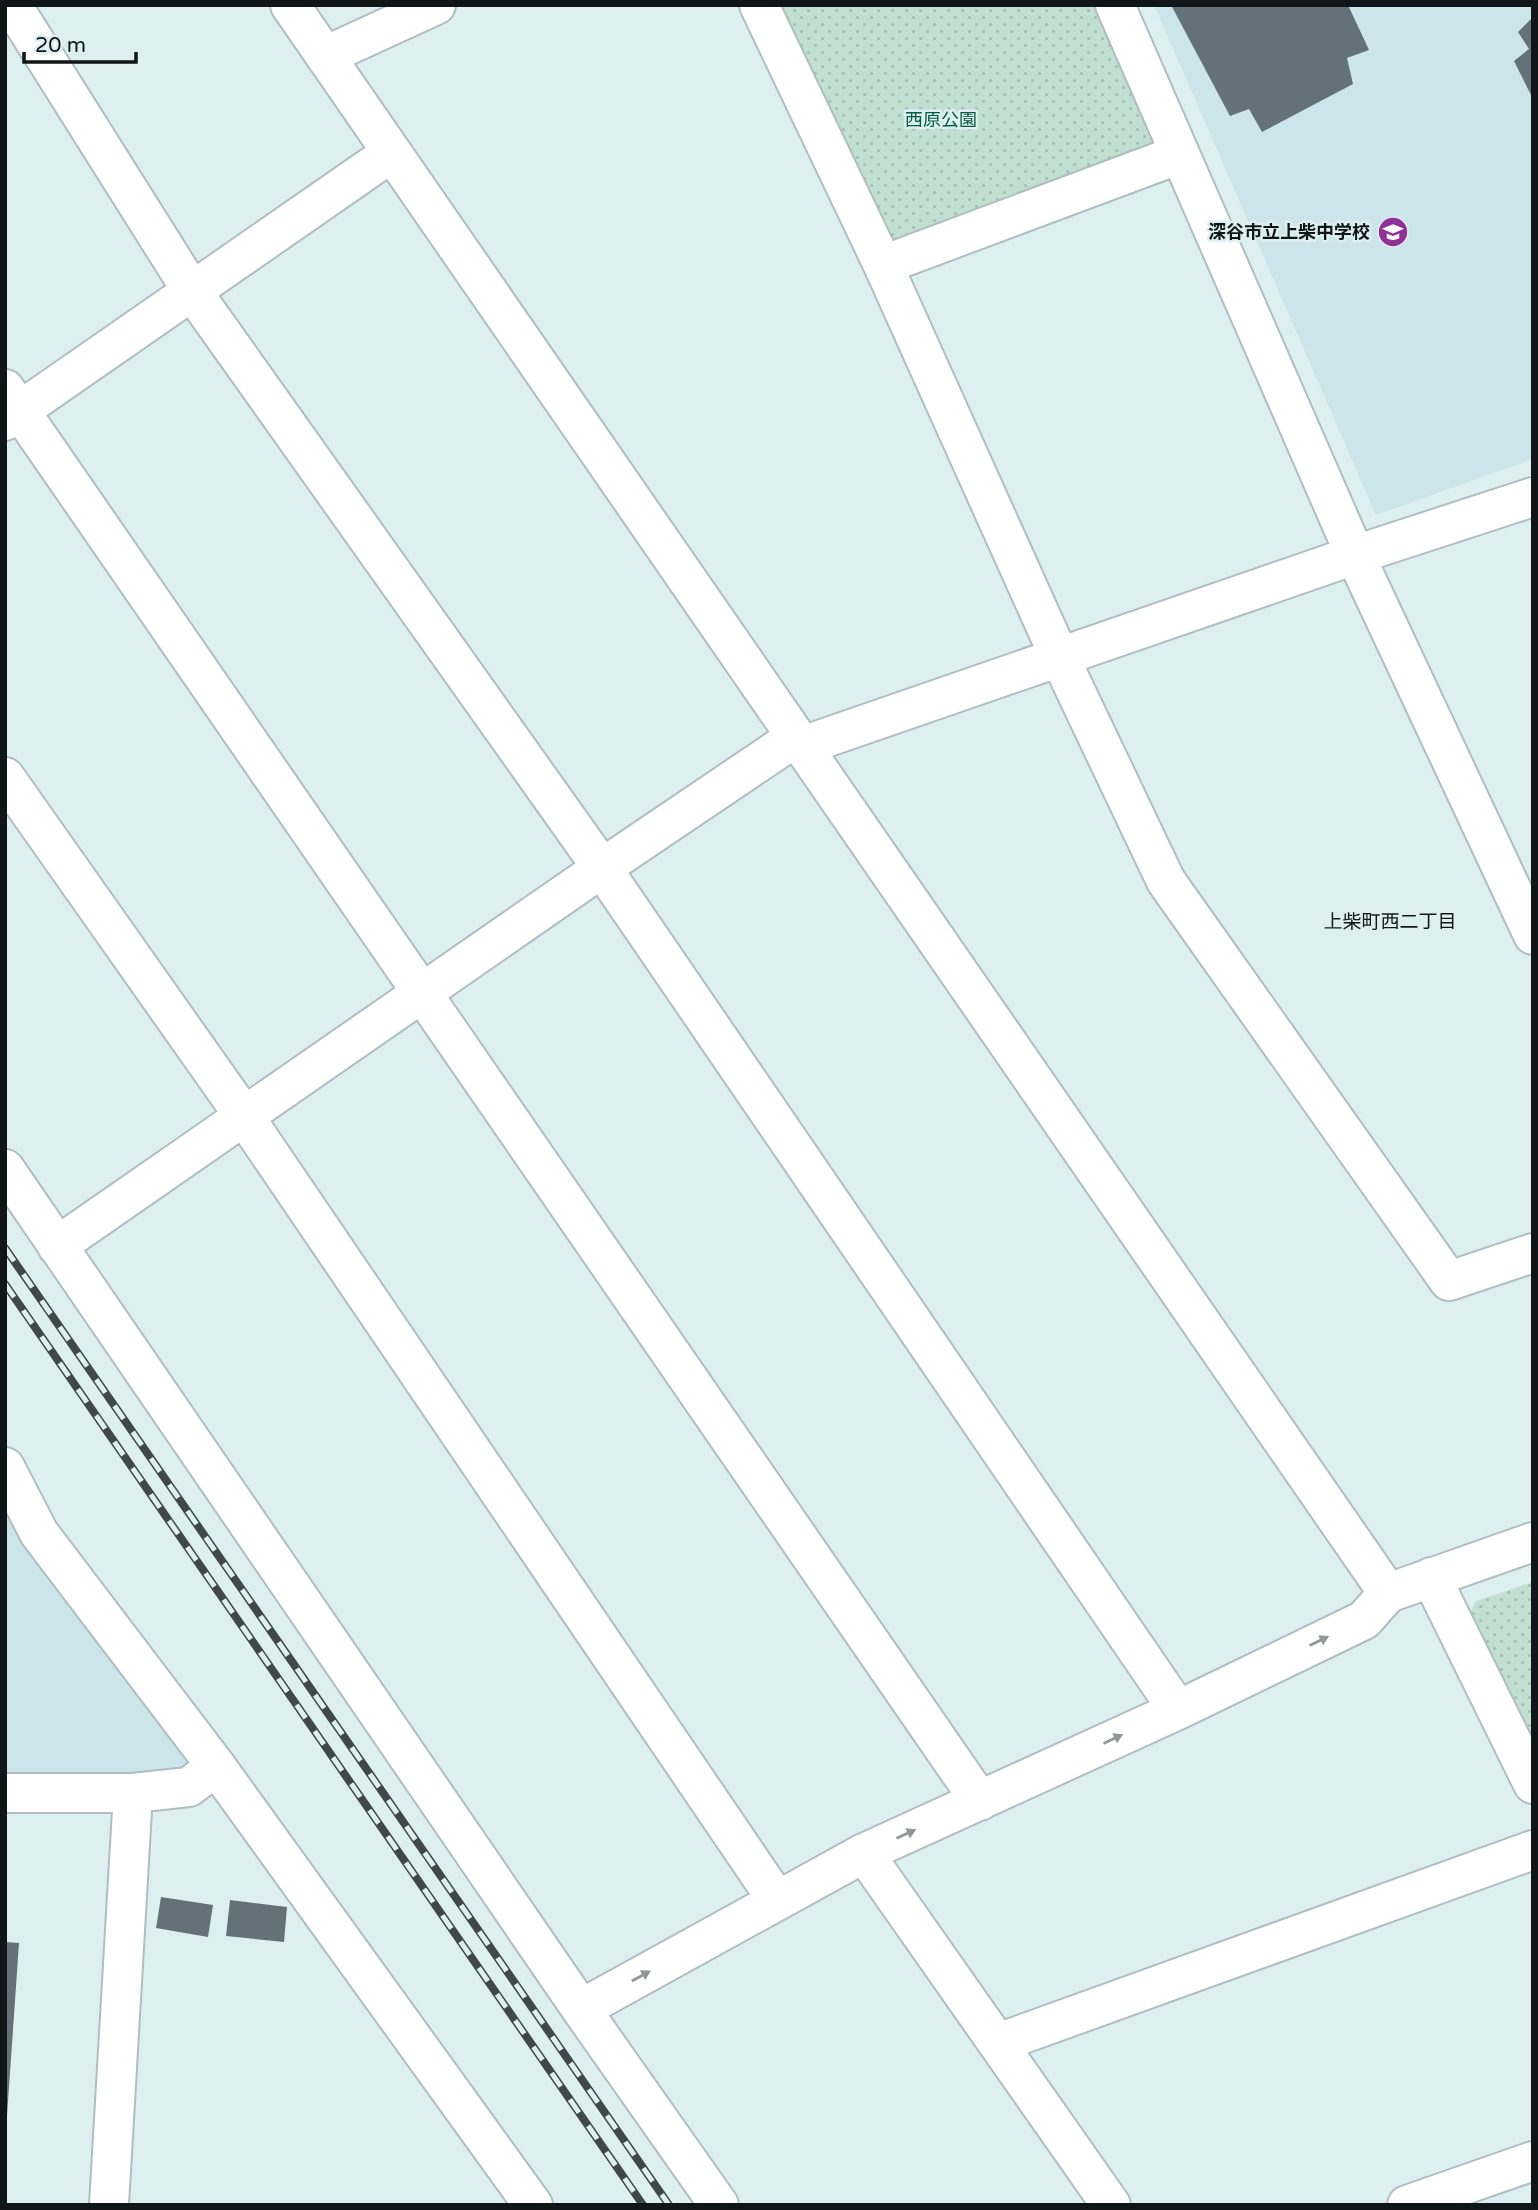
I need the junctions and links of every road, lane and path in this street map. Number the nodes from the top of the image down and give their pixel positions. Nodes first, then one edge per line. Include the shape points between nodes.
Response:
1 (12, 5) edge
2 (289, 5) edge
3 (436, 5) edge
4 (759, 5) edge
5 (1115, 5) edge
6 (325, 56) junction
7 (391, 153) junction
8 (1180, 153) junction
9 (883, 265) junction
10 (192, 291) junction
11 (10, 407) edge
12 (1533, 497) edge
13 (1355, 555) junction
14 (1059, 656) junction
15 (799, 741) junction
16 (5, 776) edge
17 (602, 868) junction
18 (1533, 934) edge
19 (422, 992) junction
20 (244, 1116) junction
21 (5, 1169) edge
22 (57, 1246) junction
23 (1533, 1253) edge
24 (5, 1467) edge
25 (1533, 1542) edge
26 (1431, 1577) junction
27 (1388, 1593) junction
28 (1178, 1710) junction
29 (216, 1766) junction
30 (1533, 1784) edge
31 (5, 1793) edge
32 (134, 1793) junction
33 (980, 1801) junction
34 (1533, 1850) edge
35 (863, 1853) junction
36 (777, 1900) junction
37 (581, 2009) junction
38 (998, 2043) junction
39 (1533, 2161) edge
40 (707, 2197) edge
41 (109, 2205) edge
42 (533, 2205) edge
43 (1111, 2205) edge
44 (1407, 2205) edge

1 - 10 street
2 - 6 street
3 - 6 street
4 - 9 street
5 - 8 street
6 - 7 street
7 - 10 street
7 - 15 street
8 - 9 street
8 - 13 street
9 - 14 street
10 - 11 street
10 - 17 street
11 - 19 street
12 - 13 street
13 - 14 street
13 - 18 street
14 - 15 street
14 - 23 street via 1166,881 1449,1281
15 - 17 street
15 - 27 street
16 - 20 street
17 - 19 street
17 - 28 street
19 - 20 street
19 - 33 street
20 - 22 street
20 - 36 street
21 - 22 street
22 - 37 street
24 - 29 street via 39,1533
25 - 26 street
26 - 27 street
26 - 30 street
28 -> 27 street via 1364,1620
33 -> 28 street
29 - 32 street via 189,1787
29 - 42 street
31 - 32 street
32 - 41 street
35 -> 33 street
34 - 38 street
35 - 36 street
35 - 38 street
37 -> 36 street
37 - 40 street
38 - 43 street
39 - 44 street

